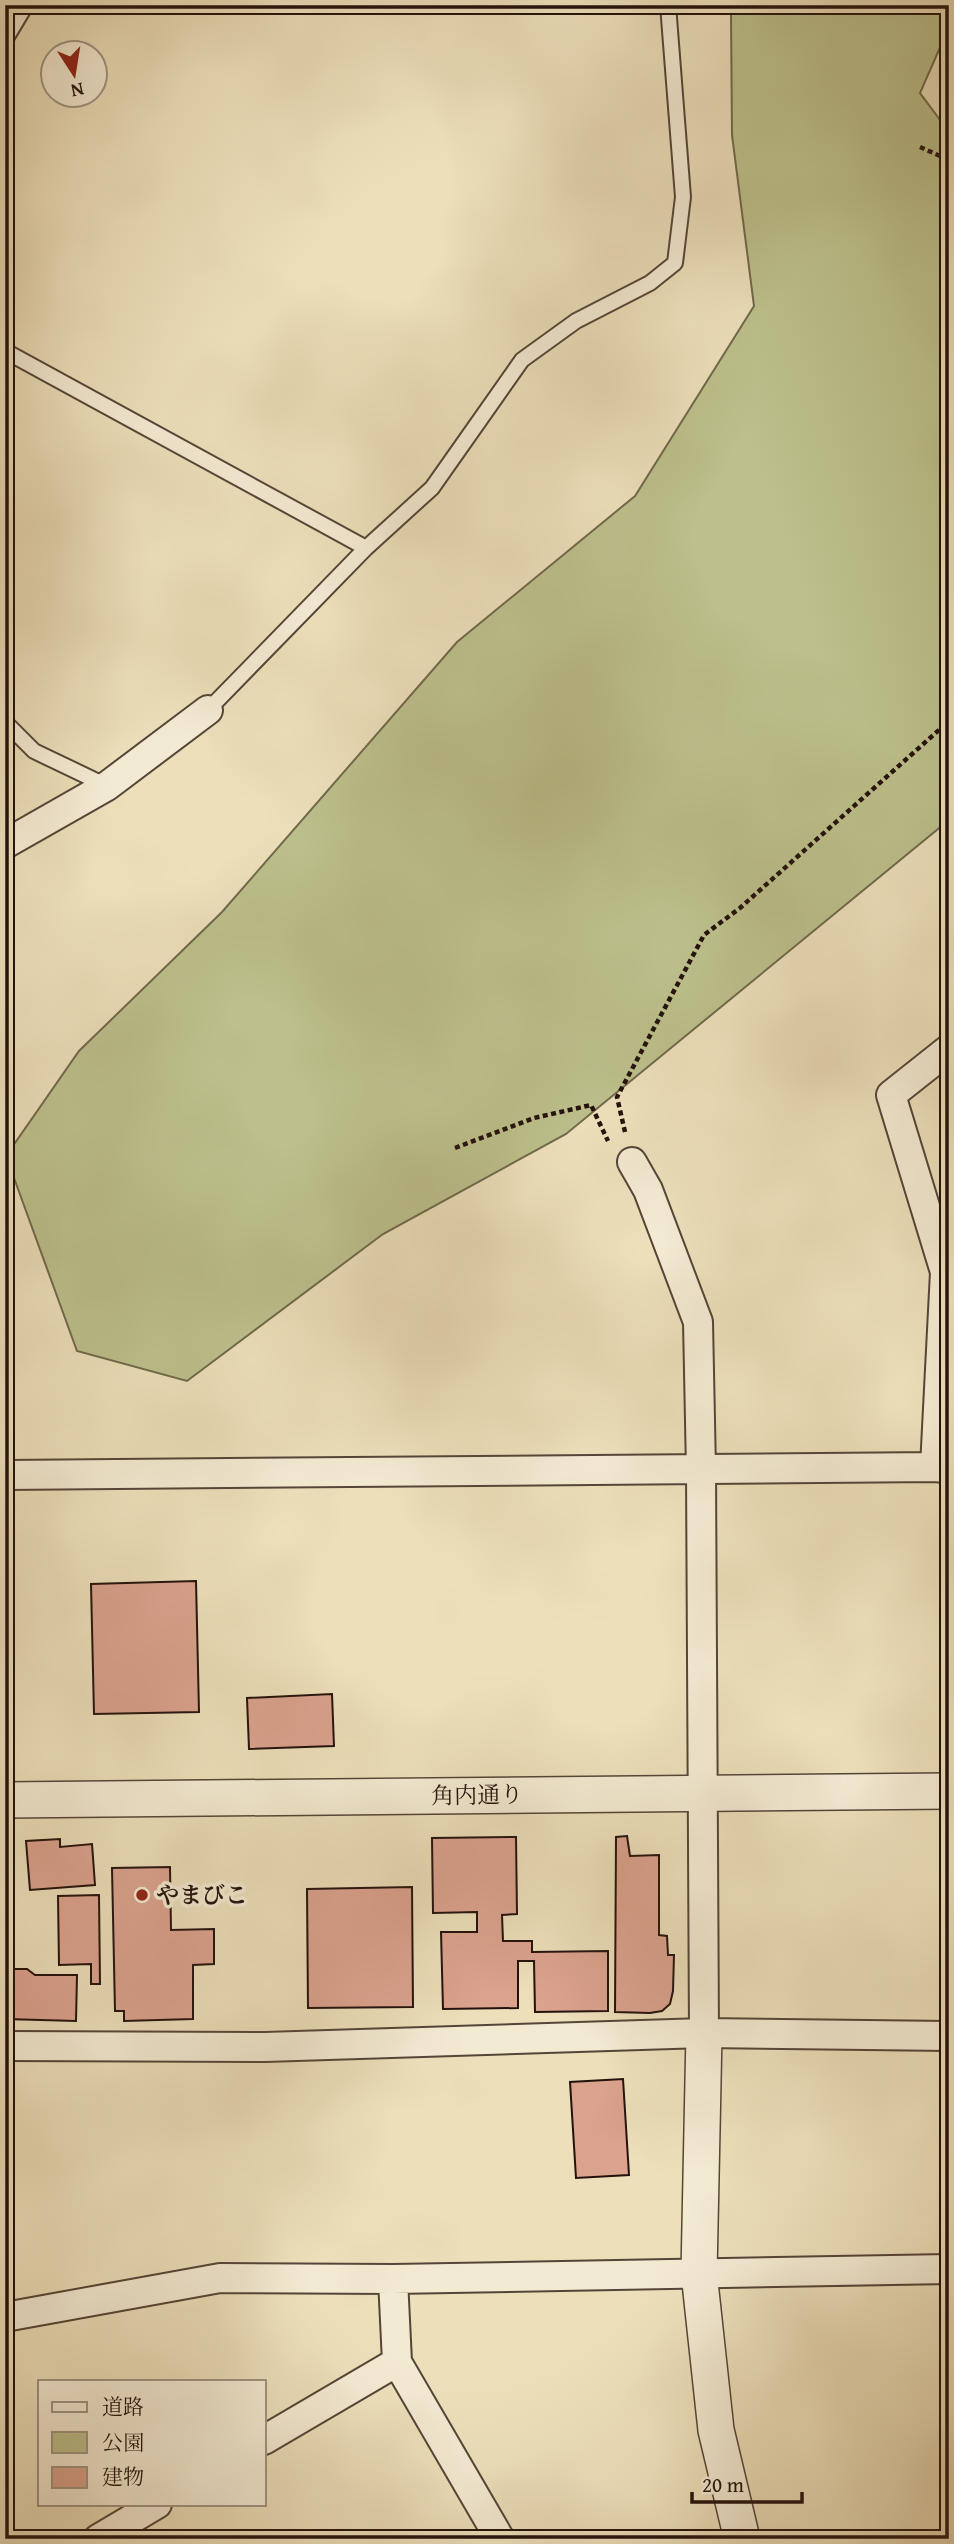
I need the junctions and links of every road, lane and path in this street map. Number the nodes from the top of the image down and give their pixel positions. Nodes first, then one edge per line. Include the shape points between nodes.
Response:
1 (26, 5) edge
2 (668, 5) edge
3 (5, 40) edge
4 (920, 147) dead end
5 (949, 160) edge
6 (5, 351) edge
7 (366, 548) junction
8 (208, 710) joint
9 (949, 721) edge
10 (5, 722) edge
11 (107, 786) junction
12 (5, 844) edge
13 (949, 1049) edge
14 (455, 1148) dead end
15 (632, 1162) junction
16 (947, 1272) edge
17 (942, 1468) edge
18 (701, 1470) junction
19 (5, 1475) edge
20 (949, 1791) edge
21 (704, 1793) junction
22 (5, 1801) edge
23 (704, 2032) junction
24 (949, 2036) edge
25 (5, 2046) edge
26 (949, 2269) edge
27 (699, 2273) junction
28 (393, 2279) junction
29 (5, 2317) edge
30 (397, 2362) junction
31 (266, 2439) edge
32 (154, 2506) edge
33 (98, 2539) edge
34 (500, 2539) edge
35 (742, 2539) edge

1 - 3 lane
2 - 7 lane via 683,197 675,263 650,283 576,321 522,360 432,488
4 - 5 path
6 - 7 lane
7 - 8 lane
8 - 11 street
9 - 15 path via 704,935 617,1097
10 - 11 lane via 34,751
11 - 12 street
13 - 16 street via 891,1095
14 - 15 path via 534,1118 591,1105 610,1145
15 - 18 street via 648,1190 698,1322
16 - 17 street
17 - 18 street
18 - 19 street
18 - 21 street
20 - 21 street, 角内通り
21 - 22 street, 角内通り
21 - 23 street
23 - 24 street
23 - 25 street via 265,2047
23 - 27 street
26 - 27 street
27 - 28 street
27 - 35 street via 716,2430
28 - 29 street via 220,2277
28 - 30 street
30 - 31 street
30 - 34 street
32 - 33 street

